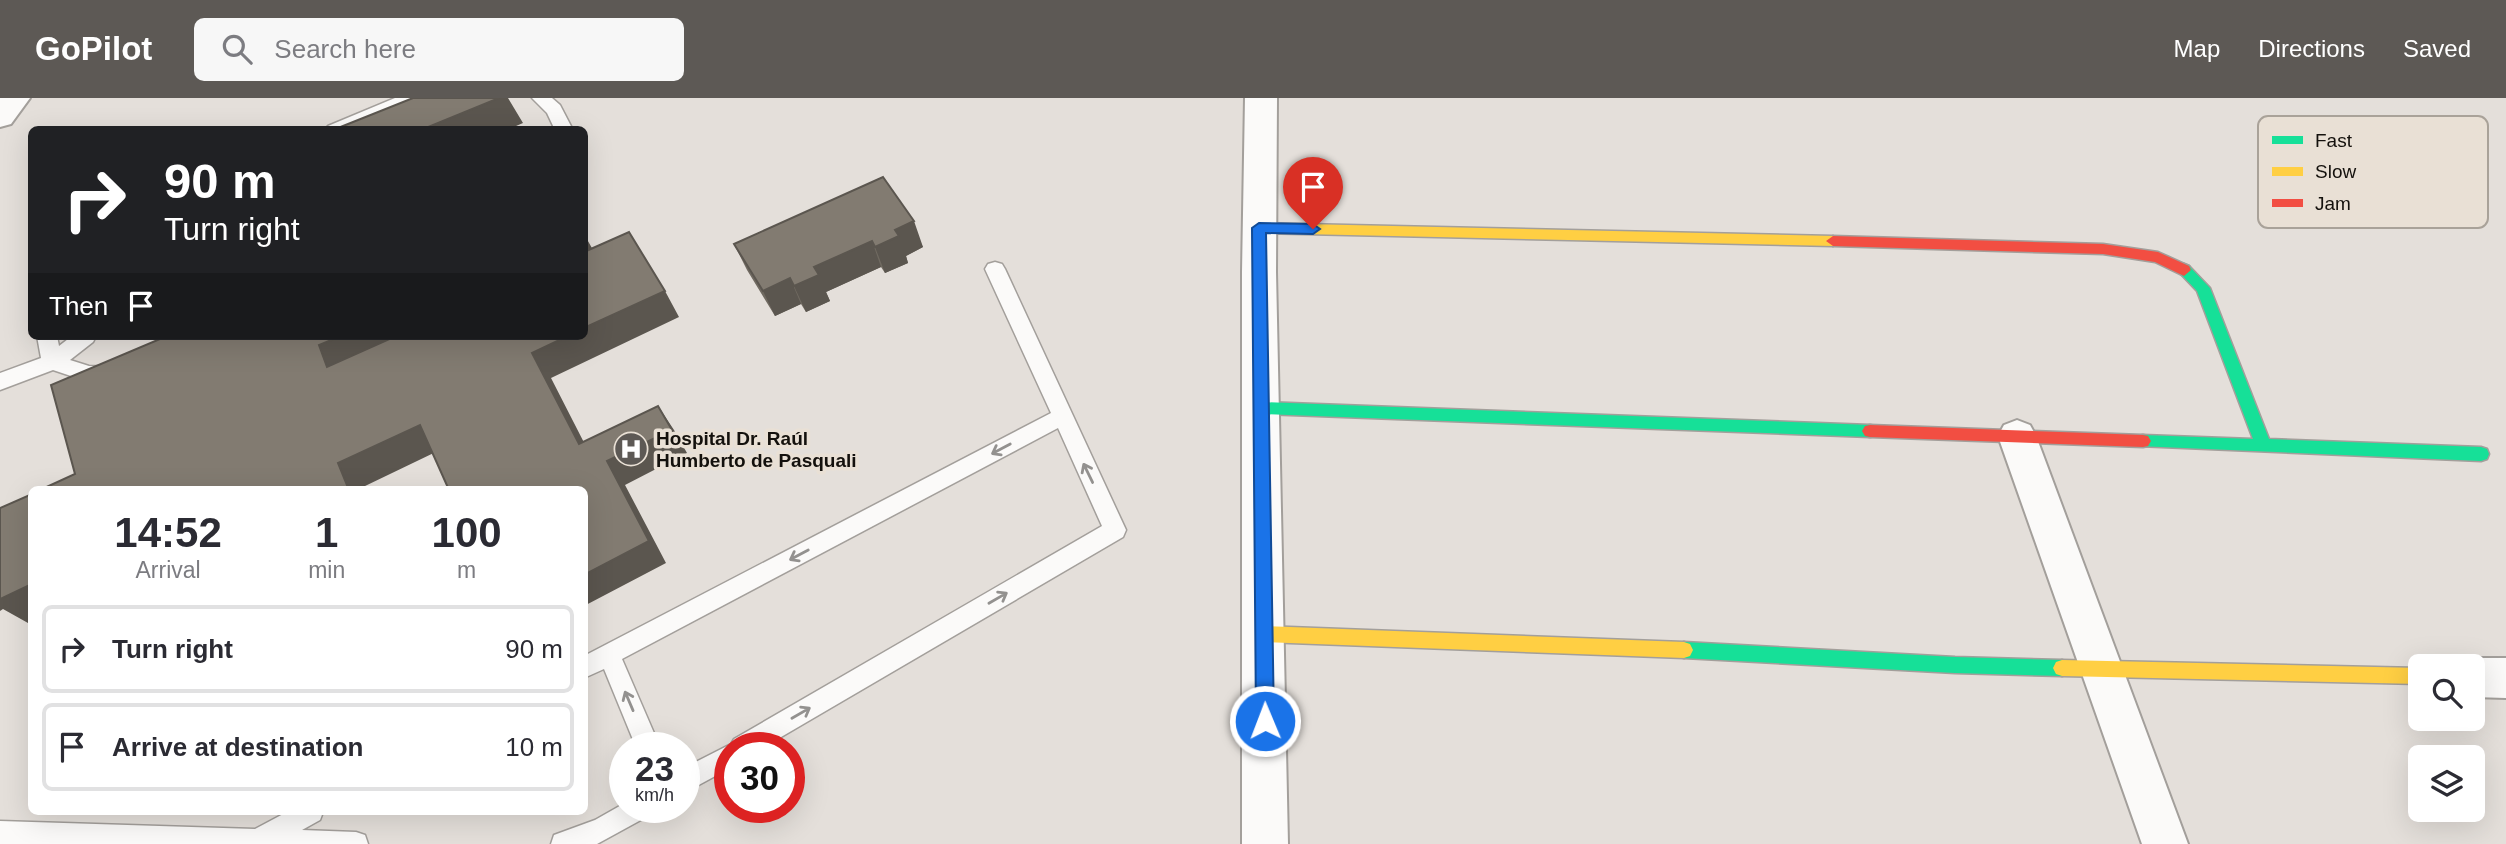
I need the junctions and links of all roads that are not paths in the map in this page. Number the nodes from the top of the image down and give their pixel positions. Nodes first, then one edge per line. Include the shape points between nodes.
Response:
1 (14, 98) edge
2 (412, 98) edge
3 (541, 98) edge
4 (1261, 98) edge
5 (0, 116) edge
6 (344, 126) edge
7 (559, 126) edge
8 (1259, 228) junction
9 (995, 269) dead end
10 (48, 340) edge
11 (81, 340) edge
12 (52, 362) junction
13 (134, 365) edge
14 (0, 382) edge
15 (1261, 408) junction
16 (1061, 417) junction
17 (2017, 436) junction
18 (2264, 446) junction
19 (2481, 454) dead end
20 (1264, 634) junction
21 (610, 655) junction
22 (588, 666) edge
23 (2101, 669) junction
24 (2408, 676) edge
25 (2485, 678) edge
26 (2506, 678) edge
27 (642, 732) edge
28 (768, 732) edge
29 (305, 815) edge
30 (614, 823) edge
31 (0, 833) edge
32 (259, 839) junction
33 (356, 844) edge
34 (563, 844) edge
35 (1265, 844) edge
36 (2165, 844) edge

1 - 5 street
2 - 6 lane
3 - 7 lane via 554,109
4 - 8 street
8 - 15 street
8 - 18 street via 2146,253 2189,272 2203,288
9 - 16 lane
10 - 12 lane
11 - 12 lane
12 - 13 lane via 105,375
12 - 14 lane
15 - 17 street
15 - 20 street
16 -> 21 lane
28 -> 16 lane via 1115,530
17 - 18 street
17 - 23 street
18 - 19 street
20 - 23 street
20 - 35 street
21 - 22 lane
27 -> 21 lane
23 - 24 street
23 - 36 street
25 - 26 street
29 - 32 lane
30 - 34 lane
31 - 32 lane
32 - 33 lane

